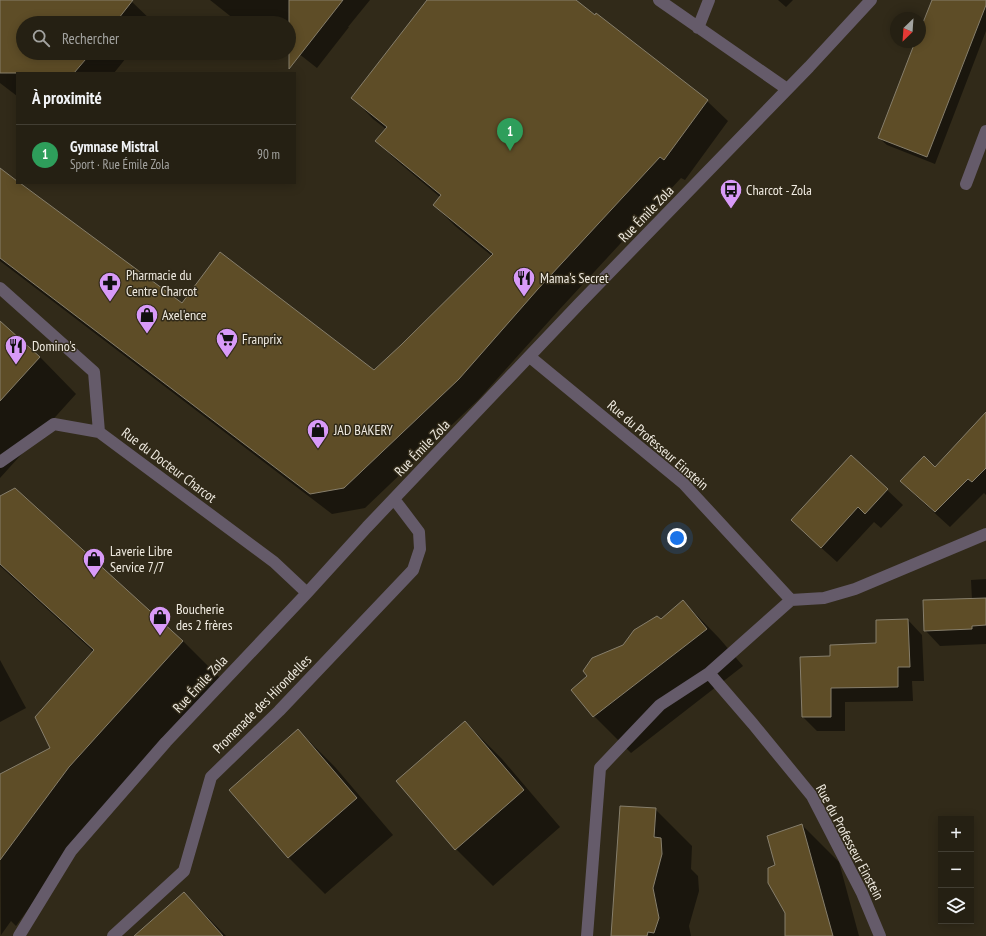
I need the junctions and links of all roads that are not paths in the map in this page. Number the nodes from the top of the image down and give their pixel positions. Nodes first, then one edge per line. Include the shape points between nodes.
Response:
1 (659, 0) edge
2 (709, 0) edge
3 (871, 0) edge
4 (698, 28) junction
5 (786, 89) junction
6 (986, 131) edge
7 (966, 184) dead end
8 (0, 288) edge
9 (530, 357) junction
10 (99, 432) junction
11 (0, 462) edge
12 (394, 499) junction
13 (986, 534) edge
14 (307, 593) junction
15 (791, 600) junction
16 (709, 673) junction
17 (18, 936) edge
18 (113, 936) edge
19 (587, 936) edge
20 (880, 936) edge

1 - 4 street
2 - 4 street
3 - 5 street, Rue Émile Zola
4 - 5 street
5 - 9 street, Rue Émile Zola
6 - 7 street
8 - 10 street via 94,372
9 - 12 street, Rue Émile Zola
9 - 15 street, Rue du Professeur Einstein via 683,483
10 - 11 street, Rue du Docteur Charcot via 54,424
10 - 14 street, Rue du Docteur Charcot via 274,562
12 - 14 street, Rue Émile Zola
12 - 18 street, Promenade des Hirondelles via 419,532 420,549 413,570 279,711 211,777 184,871
13 - 15 street via 855,590 824,598
14 - 17 street, Rue Émile Zola via 166,742 71,851
15 - 16 street
16 - 19 street via 660,705 600,768
16 - 20 street, Rue du Professeur Einstein via 812,796 862,893

